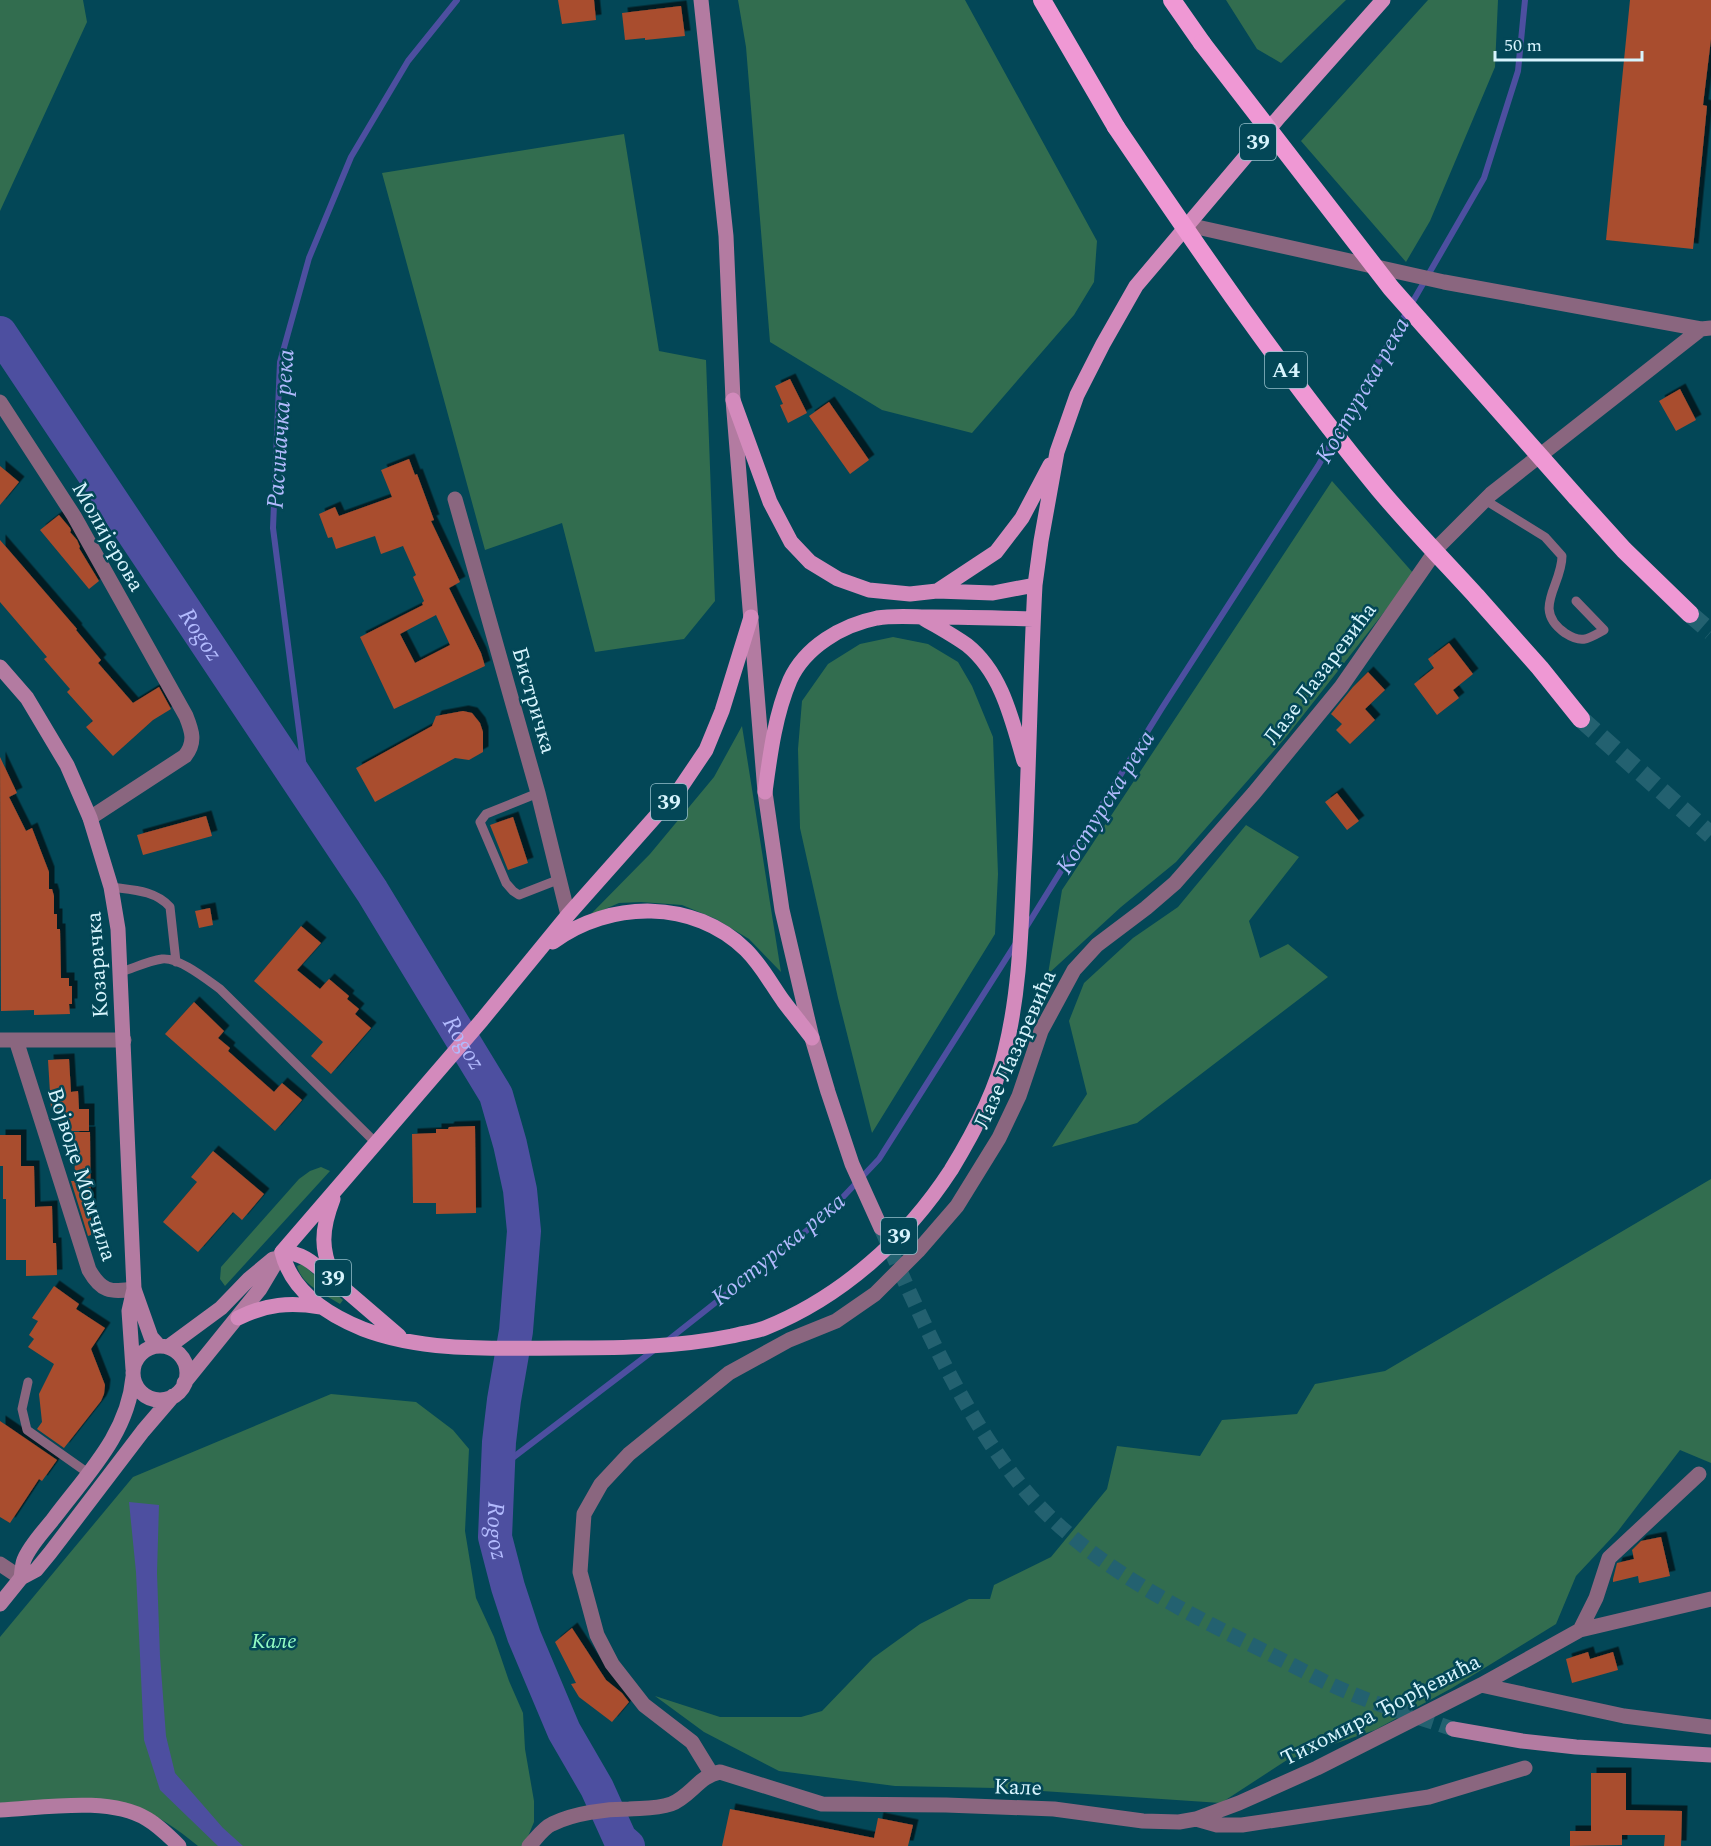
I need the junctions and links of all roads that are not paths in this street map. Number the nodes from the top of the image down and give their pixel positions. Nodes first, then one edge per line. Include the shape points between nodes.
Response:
1 (701, 0) edge
2 (1042, 0) edge
3 (1172, 0) edge
4 (1383, 0) edge
5 (1188, 225) junction
6 (1706, 328) edge
7 (733, 400) junction
8 (0, 402) edge
9 (1057, 452) junction
10 (455, 499) dead end
11 (1485, 500) junction
12 (1035, 585) junction
13 (938, 591) junction
14 (1576, 601) dead end
15 (1690, 614) tunnel mouth
16 (751, 617) junction
17 (920, 617) junction
18 (1033, 619) junction
19 (0, 667) edge
20 (1581, 719) tunnel mouth
21 (1028, 774) junction
22 (765, 792) junction
23 (538, 793) junction
24 (90, 818) junction
25 (560, 879) junction
26 (111, 887) junction
27 (568, 915) junction
28 (534, 956) junction
29 (176, 962) junction
30 (121, 972) junction
31 (812, 1038) junction
32 (8, 1040) edge
33 (124, 1040) junction
34 (376, 1143) junction
35 (337, 1189) junction
36 (881, 1228) tunnel mouth
37 (282, 1252) junction
38 (335, 1281) junction
39 (134, 1289) junction
40 (321, 1307) junction
41 (237, 1318) junction
42 (404, 1340) junction
43 (163, 1346) junction
44 (133, 1373) junction
45 (28, 1382) dead end
46 (184, 1383) junction
47 (173, 1396) junction
48 (88, 1473) junction
49 (1699, 1474) dead end
50 (0, 1564) edge
51 (21, 1578) junction
52 (1711, 1599) edge
53 (0, 1604) edge
54 (1580, 1630) junction
55 (1481, 1685) junction
56 (1711, 1727) edge
57 (1453, 1729) tunnel mouth
58 (1711, 1755) edge
59 (1525, 1768) dead end
60 (711, 1773) junction
61 (0, 1810) edge
62 (1196, 1819) junction
63 (180, 1846) edge
64 (529, 1846) edge

1 - 7 main road via 726,236
2 - 20 highway, A4, bridge via 1116,127 1215,273 1302,391 1380,490
3 - 15 highway, bridge via 1391,288 1624,550
4 - 5 main road, 39
5 - 6 street, Лазе Лазаревића via 1413,276
5 - 9 main road, 39 via 1136,286 1102,344 1077,395
6 - 11 street, Лазе Лазаревића
7 - 13 main road via 770,502 791,542 810,562 838,579 869,590 909,594
7 - 16 main road
8 - 24 street, Молијерова via 74,516 192,732 192,745 185,756
9 - 12 main road, 39
9 - 13 main road via 1022,518 996,552
10 - 23 street, Бистричка
11 - 14 lane via 1545,537 1562,555 1562,568 1550,596 1549,615 1557,627 1574,639 1587,639 1604,630
11 - 60 street, Лазе Лазаревића via 1438,546 1341,687 1254,793 1174,883 1097,945 1074,970 1041,1031 999,1138 957,1206 918,1251 875,1294 836,1320 729,1373 629,1454 601,1484 584,1514 580,1572 597,1635 612,1664 644,1705 692,1742
12 - 13 main road via 993,593
12 - 18 main road, 39
16 - 22 main road
16 - 27 main road, 39 via 706,750 679,790
17 - 18 main road
17 - 21 main road via 969,647 995,679 1006,700
17 - 22 main road via 878,618 849,627 810,652 791,678 781,705
18 - 21 main road, 39
19 - 24 main road, Козарачка via 27,698 67,765
21 - 42 main road, 39 via 1020,961 1005,1053 991,1093 951,1169 928,1203 869,1265 801,1312 761,1330 716,1339 602,1348 474,1347
22 - 31 main road via 782,910
23 - 25 street, Бистричка
23 - 25 lane via 486,814 480,822 513,891 519,895
24 - 26 main road, Козарачка
25 - 27 street, Бистричка
26 - 29 lane via 156,894 164,900 170,907
26 - 30 main road, Козарачка
27 - 28 main road, 39
28 - 31 main road, 39 via 571,929 602,917 628,912 675,912 702,920 745,949 764,969
28 - 34 main road, 39
29 - 30 lane via 163,959
29 - 34 lane via 220,989
30 - 33 main road, Козарачка
31 - 36 main road via 852,1164
32 - 33 street
32 - 39 street, Војводе Момчила via 89,1270 96,1283 107,1290
33 - 39 main road, Козарачка
34 - 35 main road, 39
35 - 37 main road, 39
35 - 38 main road, 39 via 323,1236 324,1256
37 - 38 main road via 302,1255
37 - 40 main road, 39 via 293,1280
37 - 41 main road
37 - 43 main road via 212,1315
38 - 42 main road, 39
39 - 43 main road, Козарачка via 151,1337
39 - 44 main road, Козарачка via 129,1311
40 - 41 main road via 283,1304
40 - 42 main road, 39 via 365,1330
41 - 46 main road
43 - 44 main road via 141,1353
43 - 46 main road via 182,1358 187,1375
44 - 47 main road via 135,1385 148,1397 165,1400
44 - 48 main road via 125,1417
45 - 48 lane via 22,1409 27,1430
46 - 47 main road
47 - 51 main road via 36,1570
48 - 51 main road via 24,1560
49 - 54 street via 1609,1558
50 - 51 street
51 - 53 main road
52 - 54 street, Тихомира Ђорђевића
54 - 55 street, Тихомира Ђорђевића
55 - 56 street via 1624,1716
55 - 62 street, Тихомира Ђорђевића via 1317,1768
57 - 58 main road via 1576,1747
59 - 62 street, Кале via 1429,1797 1242,1825 1217,1826
60 - 62 street, Кале via 720,1772 822,1804 1054,1809 1143,1821
60 - 64 street via 686,1797 672,1804 576,1816 552,1824
61 - 63 main road via 116,1808 147,1819

